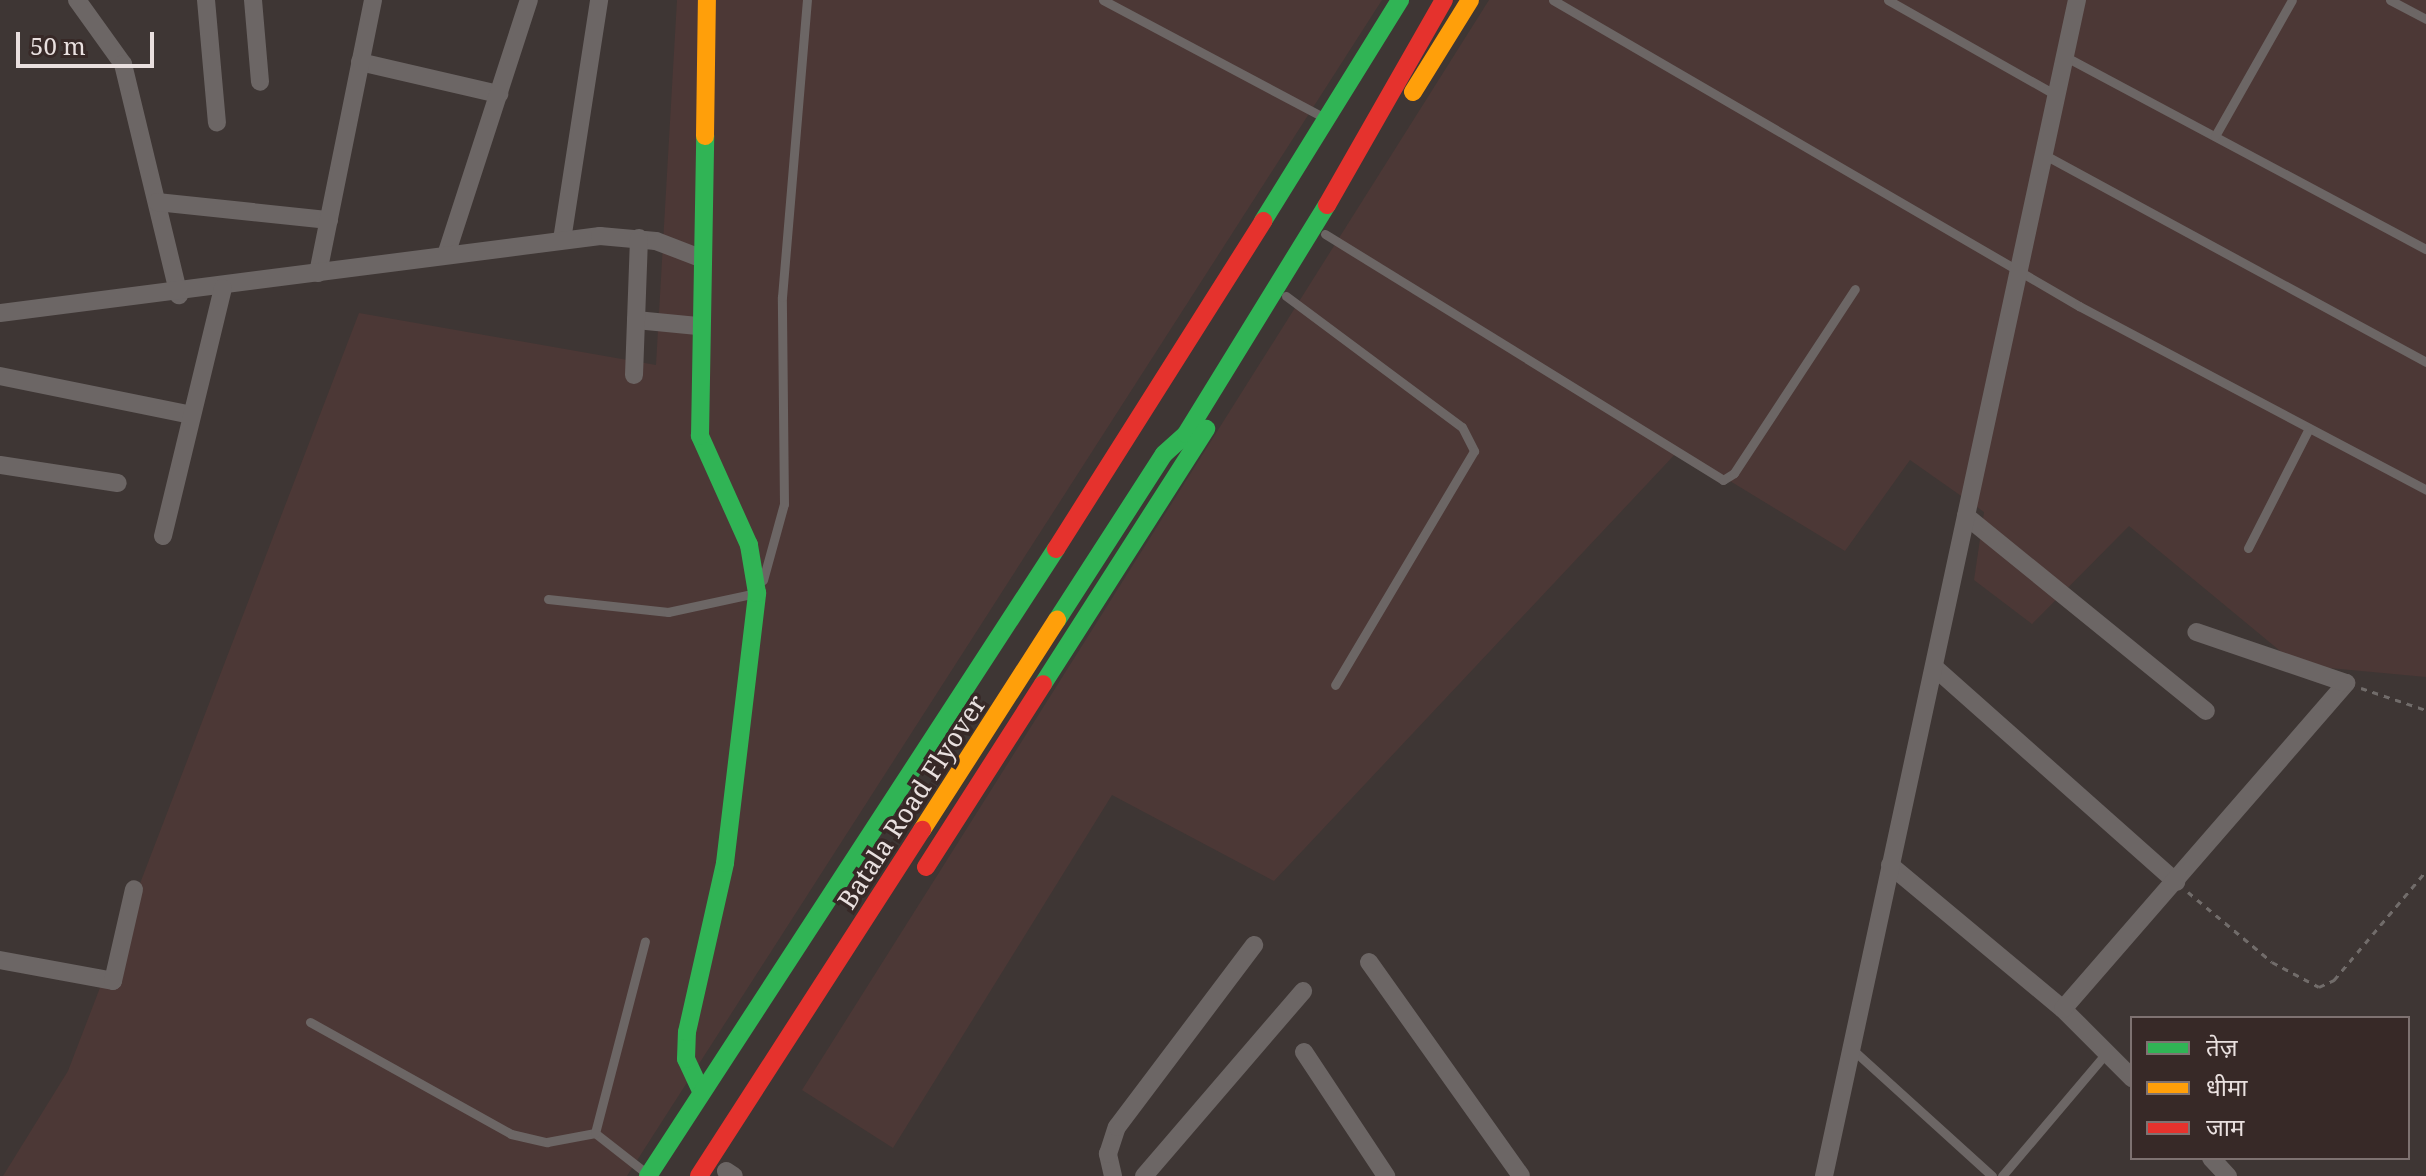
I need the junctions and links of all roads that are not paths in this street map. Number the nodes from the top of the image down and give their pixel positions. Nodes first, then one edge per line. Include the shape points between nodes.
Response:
1 (77, 0) edge
2 (206, 0) edge
3 (253, 0) edge
4 (373, 0) edge
5 (529, 0) edge
6 (599, 0) edge
7 (707, 0) edge
8 (807, 0) edge
9 (1103, 0) edge
10 (1400, 0) edge
11 (1444, 0) edge
12 (1470, 0) edge
13 (1553, 0) edge
14 (1888, 0) edge
15 (2077, 0) edge
16 (2292, 0) edge
17 (2390, 0) edge
18 (2426, 19) edge
19 (2066, 57) junction
20 (360, 62) junction
21 (260, 82) dead end
22 (499, 94) junction
23 (2057, 96) junction
24 (1323, 117) junction
25 (217, 123) dead end
26 (2215, 136) junction
27 (2043, 154) junction
28 (157, 202) junction
29 (329, 220) junction
30 (1325, 234) junction
31 (639, 238) junction
32 (562, 240) junction
33 (2426, 249) edge
34 (446, 255) junction
35 (698, 257) junction
36 (2016, 269) junction
37 (318, 273) junction
38 (223, 288) junction
39 (1855, 289) dead end
40 (179, 295) junction
41 (1286, 296) junction
42 (0, 313) edge
43 (636, 320) junction
44 (698, 326) junction
45 (2426, 362) edge
46 (634, 375) dead end
47 (0, 376) edge
48 (191, 415) junction
49 (2308, 430) junction
50 (0, 465) edge
51 (118, 483) dead end
52 (2426, 490) edge
53 (1966, 516) junction
54 (163, 536) dead end
55 (2248, 548) dead end
56 (757, 593) junction
57 (548, 599) dead end
58 (2196, 632) dead end
59 (1934, 667) junction
60 (1335, 685) dead end
61 (2206, 711) dead end
62 (1890, 865) junction
63 (916, 882) dead end
64 (2176, 882) junction
65 (134, 889) dead end
66 (645, 941) dead end
67 (1254, 945) dead end
68 (0, 960) edge
69 (1369, 962) dead end
70 (847, 987) dead end
71 (1303, 991) dead end
72 (2063, 1009) junction
73 (310, 1022) dead end
74 (1852, 1049) junction
75 (1304, 1052) dead end
76 (2107, 1052) junction
77 (2130, 1076) edge
78 (701, 1091) junction
79 (595, 1133) junction
80 (2213, 1160) edge
81 (727, 1174) edge
82 (648, 1176) edge
83 (699, 1176) edge
84 (1113, 1176) edge
85 (1144, 1176) edge
86 (1386, 1176) edge
87 (1521, 1176) edge
88 (1824, 1176) edge
89 (1992, 1176) edge
90 (2002, 1176) edge
91 (2228, 1176) edge

1 - 28 street via 123,64
2 - 25 street
3 - 21 street
4 - 20 street
5 - 22 street
6 - 32 street
7 - 35 main road
8 - 56 lane via 781,321 783,513
9 - 24 lane
10 - 24 main road
11 - 83 main road, Batala Road Flyover via 1347,165 1323,183 1170,428 1164,454
12 - 30 main road
13 - 36 lane
14 - 23 lane
15 - 19 street
16 - 26 lane
17 - 18 lane
19 - 23 street
19 - 26 lane
20 - 22 street
20 - 29 street
22 - 34 street
23 - 27 street
24 - 78 main road via 1125,443
26 - 33 lane
27 - 36 street
27 - 45 lane
28 - 29 street
28 - 40 street
29 - 37 street
30 - 39 lane via 1723,480 1734,473
30 - 41 main road
31 - 32 street
31 - 35 street
31 - 43 street
32 - 34 street
34 - 37 street
35 - 44 main road
36 - 49 lane
36 - 53 street
37 - 38 street
38 - 40 street
38 - 48 street
40 - 42 street
41 - 60 lane via 1462,427 1474,451
41 - 63 main road via 1107,592
43 - 44 street
43 - 46 street
44 - 56 main road via 700,436 749,545
47 - 48 street
48 - 54 street
49 - 52 lane
49 - 55 lane
50 - 51 street
53 - 59 street
53 - 61 street
56 - 57 lane via 668,612
56 - 78 main road via 725,863 687,1032 686,1059
58 - 64 street via 2346,683
59 - 62 street
59 - 64 street
62 - 72 street
62 - 74 street
64 - 72 street
65 - 68 street via 113,981
66 - 79 lane
67 - 84 street via 1117,1127 1108,1154
69 - 87 street
70 - 81 main road
71 - 85 street
72 - 76 street
73 - 79 lane via 511,1134 547,1142
74 - 88 street
74 - 89 lane
75 - 86 street
76 - 77 street
76 - 90 lane
78 - 82 main road
79 - 82 lane
80 - 91 street

